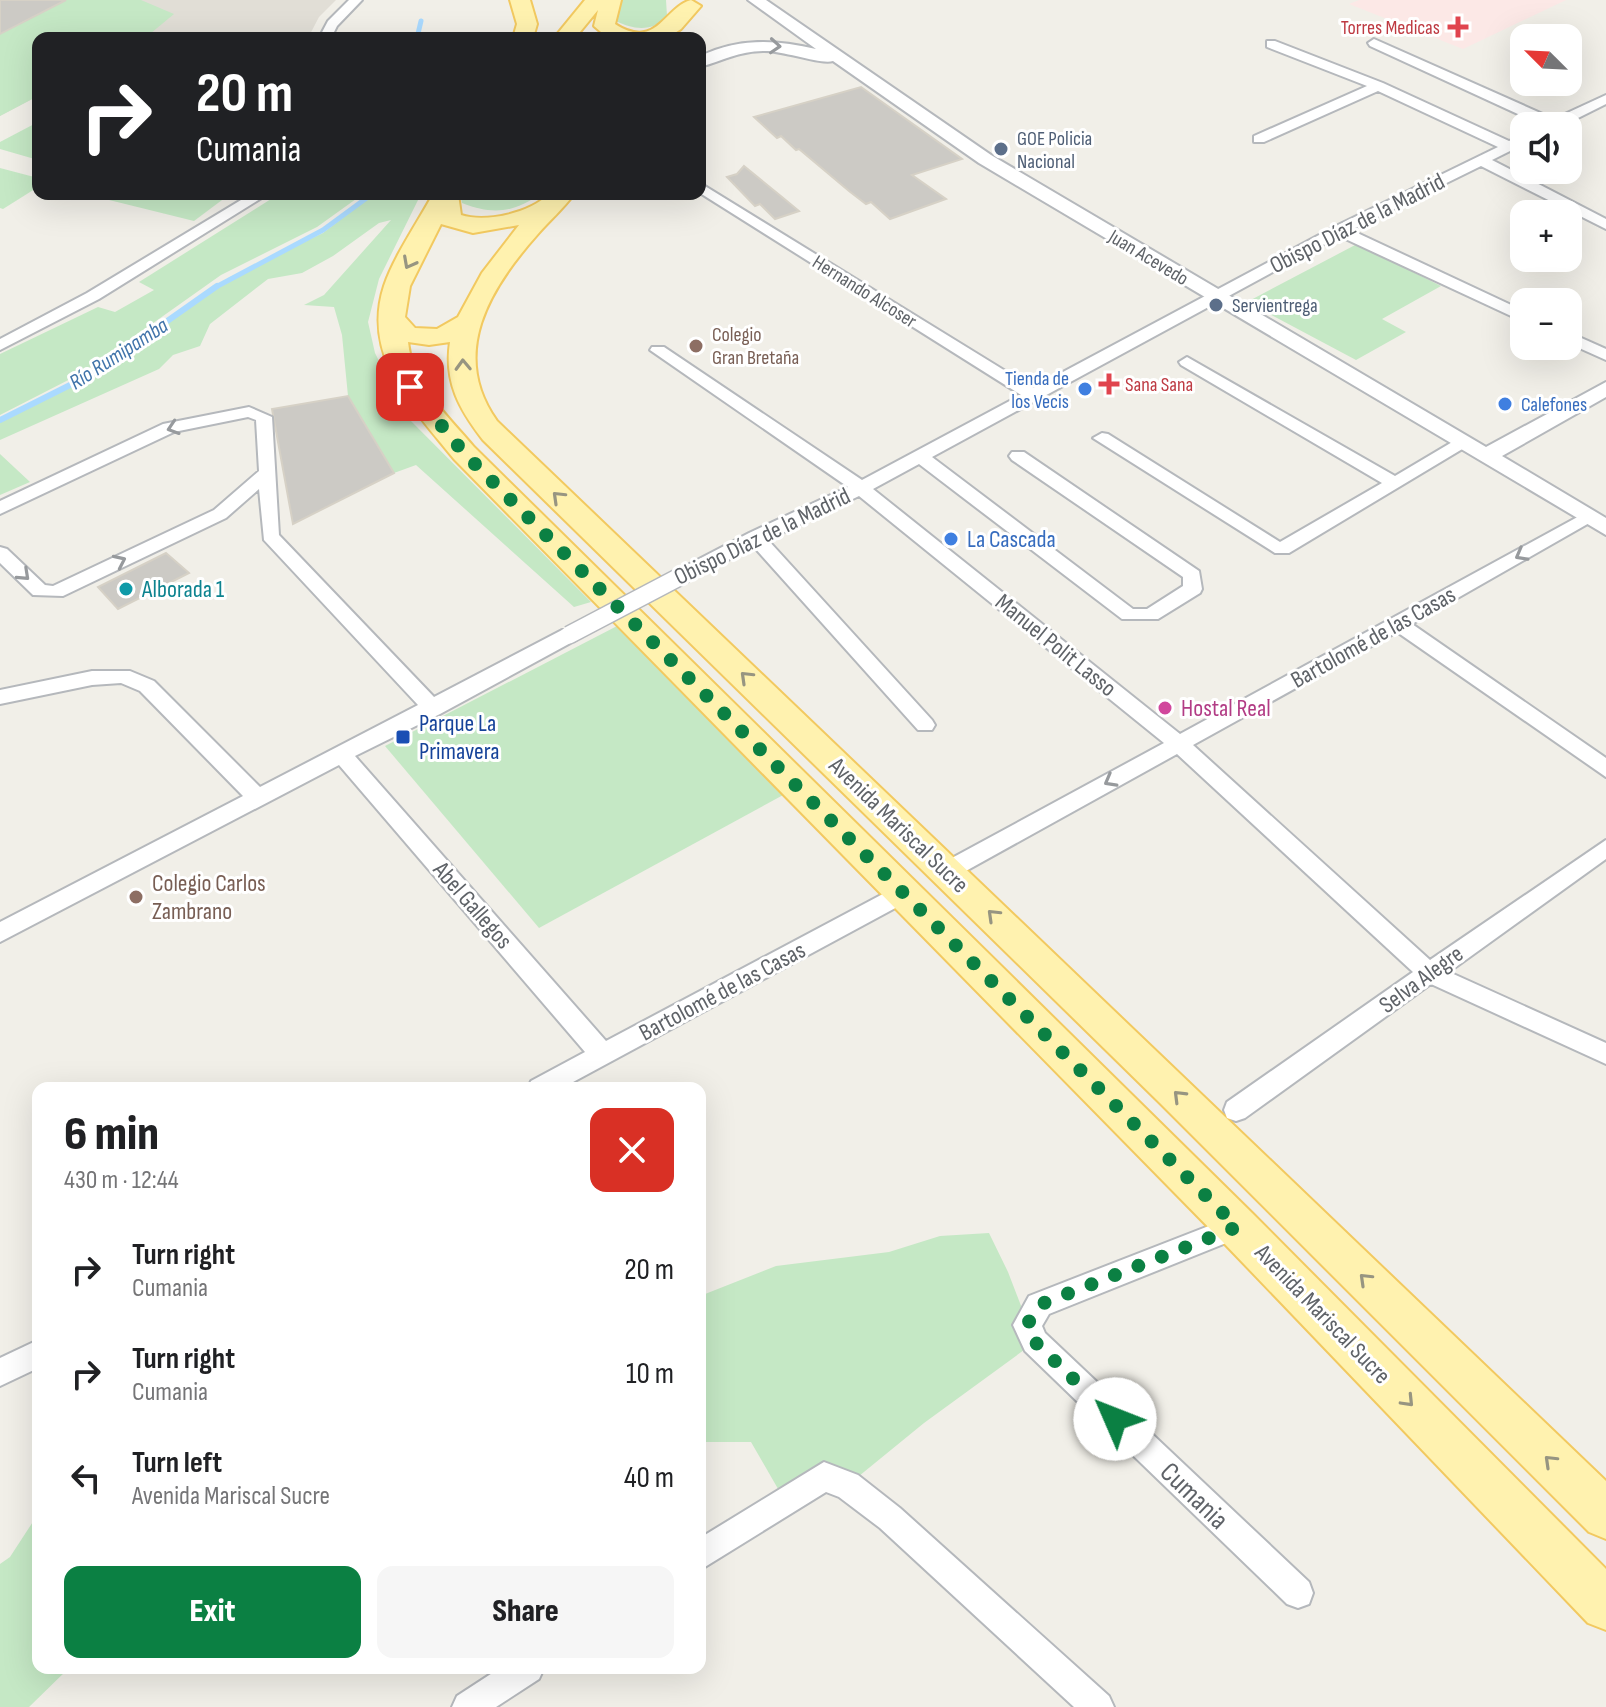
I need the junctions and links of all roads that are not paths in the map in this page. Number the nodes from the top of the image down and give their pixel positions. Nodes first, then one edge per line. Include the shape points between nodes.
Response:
1 (356, 0) edge
2 (520, 0) edge
3 (596, 0) edge
4 (611, 0) edge
5 (756, 0) edge
6 (690, 3) edge
7 (328, 32) edge
8 (525, 32) edge
9 (569, 32) edge
10 (609, 32) edge
11 (663, 32) edge
12 (686, 32) edge
13 (1374, 43) dead end
14 (1271, 44) dead end
15 (706, 60) edge
16 (865, 74) junction
17 (1378, 86) junction
18 (1602, 106) edge
19 (1524, 112) edge
20 (1582, 114) edge
21 (1259, 139) dead end
22 (1510, 140) edge
23 (1510, 147) edge
24 (1482, 161) junction
25 (706, 191) edge
26 (251, 200) edge
27 (443, 200) edge
28 (447, 200) edge
29 (556, 201) edge
30 (1606, 225) edge
31 (1339, 230) junction
32 (1214, 296) junction
33 (1510, 310) edge
34 (392, 317) junction
35 (468, 321) junction
36 (1582, 344) edge
37 (0, 345) edge
38 (658, 350) dead end
39 (1606, 355) edge
40 (1187, 362) dead end
41 (1606, 388) edge
42 (1031, 394) junction
43 (1102, 438) dead end
44 (1465, 442) junction
45 (918, 455) junction
46 (1488, 455) junction
47 (1018, 456) dead end
48 (268, 472) junction
49 (1393, 482) junction
50 (861, 488) junction
51 (0, 508) edge
52 (1598, 523) edge
53 (755, 537) junction
54 (0, 553) edge
55 (1397, 623) junction
56 (0, 697) edge
57 (433, 709) junction
58 (925, 725) dead end
59 (1178, 743) junction
60 (342, 755) junction
61 (1606, 769) edge
62 (259, 799) junction
63 (1606, 848) edge
64 (947, 871) junction
65 (904, 893) junction
66 (0, 933) edge
67 (1429, 973) junction
68 (1606, 1054) edge
69 (603, 1055) junction
70 (551, 1082) edge
71 (1236, 1110) dead end
72 (1237, 1227) junction
73 (32, 1356) edge
74 (0, 1373) edge
75 (1606, 1515) edge
76 (706, 1551) edge
77 (1298, 1593) dead end
78 (1606, 1605) edge
79 (519, 1674) edge
80 (468, 1707) edge
81 (1098, 1707) edge

1 - 7 street
2 - 8 main road
3 - 9 main road
4 - 10 main road via 604,26
5 - 16 street, Juan Acevedo
6 - 11 main road
6 - 12 main road
13 - 19 street
14 - 17 street
15 -> 16 street, Juan Acevedo via 735,48 775,46 809,52
16 - 32 street, Juan Acevedo via 985,159
17 - 21 street
17 - 22 street
18 - 20 street
23 - 24 street, Obispo Díaz de la Madrid
24 - 30 street
24 - 31 street, Obispo Díaz de la Madrid
25 - 42 street, Hernando Alcoser
26 - 37 street via 93,296
27 -> 34 main road, Avenida Mariscal Sucre via 397,286
28 - 29 main road via 449,219 470,226 497,223
29 - 35 main road, Avenida Mariscal Sucre via 481,293
31 - 32 street, Obispo Díaz de la Madrid
31 - 33 street
32 - 42 street, Obispo Díaz de la Madrid
32 - 44 street, Juan Acevedo
34 - 35 main road via 403,333 425,338 450,334
34 - 65 main road, Avenida Mariscal Sucre via 396,356 410,387 464,453
64 -> 35 main road, Avenida Mariscal Sucre via 493,434 476,412 461,368
36 - 39 street
38 - 50 street, Manuel Polit Lasso
40 - 49 street
41 - 46 street
42 - 45 street, Obispo Díaz de la Madrid
43 - 49 street via 1277,549
44 - 46 street, Juan Acevedo
44 - 49 street
45 - 47 street via 1129,615 1151,615 1193,589 1192,575
45 - 50 street, Obispo Díaz de la Madrid
46 - 52 street, Juan Acevedo
48 -> 51 street via 264,417 249,412 169,428
54 -> 48 street via 40,591 56,592 220,514
48 - 57 street via 270,536
50 - 53 street, Obispo Díaz de la Madrid
50 - 59 street, Manuel Polit Lasso
52 -> 55 street, Bartolomé de las Casas
53 - 57 street, Obispo Díaz de la Madrid, bridge
53 - 58 street
55 - 59 street, Bartolomé de las Casas
55 - 61 street
56 - 62 street via 123,676 147,686
57 - 60 street, Obispo Díaz de la Madrid
59 -> 64 street, Bartolomé de las Casas
59 - 67 street, Manuel Polit Lasso
60 - 62 street, Obispo Díaz de la Madrid
60 - 69 street, Abel Gallegos
62 - 66 street, Obispo Díaz de la Madrid
63 - 67 street, Selva Alegre
75 -> 64 main road, Avenida Mariscal Sucre
65 - 69 street, Bartolomé de las Casas
65 - 72 main road, Avenida Mariscal Sucre
67 - 68 street, Manuel Polit Lasso
67 - 71 street, Selva Alegre
69 - 70 street, Bartolomé de las Casas
72 - 77 street, Cumania via 1039,1305 1027,1325 1035,1342
72 -> 78 main road, Avenida Mariscal Sucre
73 - 74 street
76 - 81 street via 824,1477 848,1485
79 - 80 street

